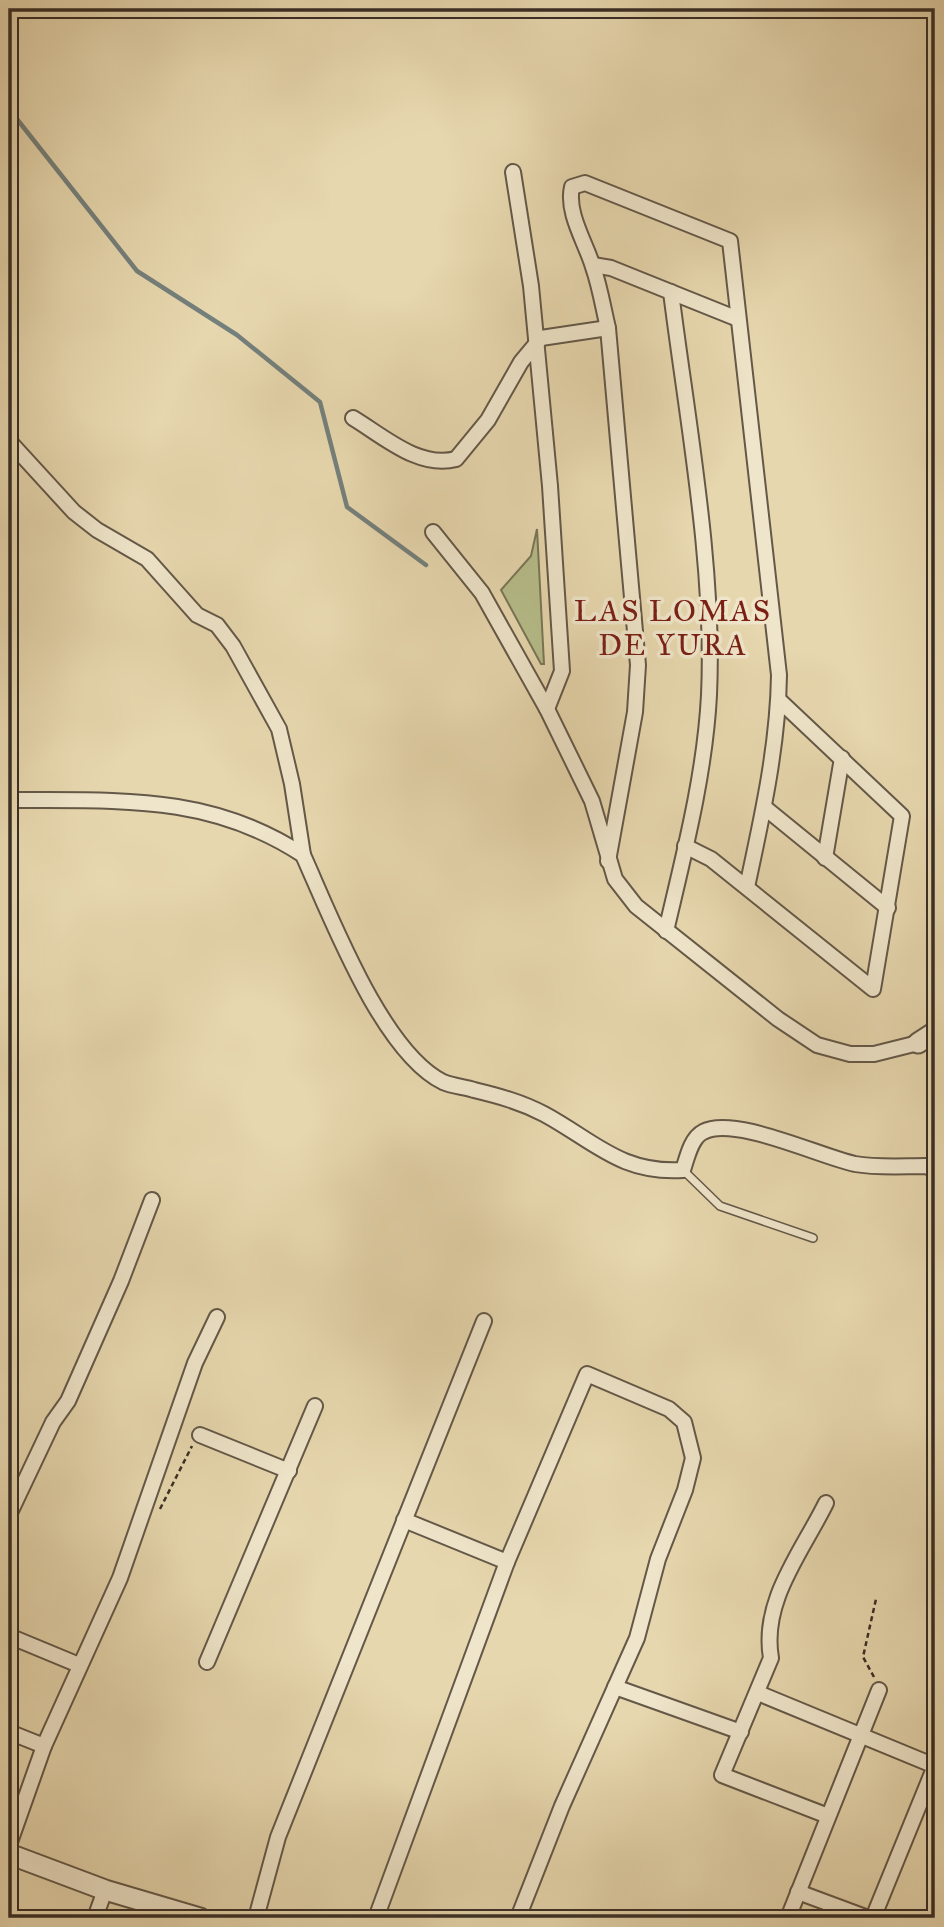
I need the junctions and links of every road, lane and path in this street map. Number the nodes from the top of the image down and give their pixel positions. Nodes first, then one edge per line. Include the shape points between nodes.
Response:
1 (513, 172) dead end
2 (593, 265) junction
3 (671, 292) junction
4 (738, 319) junction
5 (608, 328) junction
6 (538, 344) junction
7 (353, 418) dead end
8 (9, 441) edge
9 (433, 532) dead end
10 (779, 700) junction
11 (547, 709) junction
12 (842, 758) junction
13 (9, 800) edge
14 (764, 807) junction
15 (685, 846) junction
16 (303, 855) junction
17 (825, 858) junction
18 (608, 861) junction
19 (747, 887) junction
20 (888, 908) junction
21 (666, 931) junction
22 (935, 1032) edge
23 (918, 1043) joint
24 (683, 1170) junction
25 (935, 1170) edge
26 (152, 1200) dead end
27 (813, 1238) dead end
28 (217, 1317) dead end
29 (484, 1321) dead end
30 (315, 1406) dead end
31 (200, 1435) joint
32 (289, 1471) junction
33 (826, 1503) dead end
34 (9, 1515) edge
35 (142, 1518) junction
36 (404, 1520) junction
37 (508, 1562) junction
38 (876, 1599) dead end
39 (9, 1636) edge
40 (207, 1662) dead end
41 (79, 1665) junction
42 (615, 1687) junction
43 (879, 1690) joint
44 (758, 1693) junction
45 (9, 1732) edge
46 (741, 1732) junction
47 (861, 1735) junction
48 (44, 1746) junction
49 (935, 1766) edge
50 (828, 1816) junction
51 (9, 1845) edge
52 (9, 1854) edge
53 (105, 1890) junction
54 (798, 1892) junction
55 (187, 1916) edge
56 (94, 1918) edge
57 (256, 1918) edge
58 (376, 1918) edge
59 (519, 1918) edge
60 (788, 1918) edge
61 (871, 1918) edge

1 - 6 street
2 - 3 street
2 - 4 street via 570,194 578,183 730,241
2 - 5 street
3 - 4 street
3 - 15 street via 700,520 709,647 706,731
4 - 10 street via 765,524
5 - 6 street via 545,335
5 - 18 street via 638,665 633,725
6 - 7 street via 456,459 432,462
6 - 11 street via 562,671
8 - 16 street via 74,512 147,559 197,615 217,625 233,646 279,729
9 - 11 street via 482,593
10 - 12 street
10 - 14 street
11 - 18 street via 592,801
12 - 17 street
12 - 20 street via 902,816
13 - 16 street via 184,806 262,832
14 - 17 street
14 - 19 street
15 - 19 street
15 - 21 street
16 - 24 street via 384,1021 409,1057 444,1082 512,1099 546,1115 598,1150 655,1171
17 - 20 street
18 - 21 street via 615,879 636,906
19 - 20 street via 873,989
21 - 23 street via 817,1045 850,1054 874,1054
22 - 23 street
24 - 25 street via 702,1132 721,1127 800,1145 854,1164
24 - 27 lane via 720,1206
26 - 34 street via 68,1401 53,1422
28 - 35 street via 195,1363
29 - 36 street
30 - 32 street
31 - 32 street
31 - 35 path via 163,1505
32 - 40 street
33 - 44 street via 803,1550 788,1569 776,1601 768,1640 771,1658
35 - 41 street
36 - 37 street
36 - 57 street via 278,1837
37 - 42 street via 587,1374 669,1409 684,1422 693,1458 685,1490 637,1638
37 - 58 street
38 - 43 path via 863,1657
39 - 41 street
41 - 48 street
42 - 46 street
42 - 59 street
43 - 47 street
44 - 46 street
44 - 47 street
45 - 48 street
46 - 50 street via 722,1774
47 - 49 street
47 - 50 street
48 - 51 street
49 - 61 street
50 - 54 street
52 - 53 street
53 - 55 street
53 - 56 street
54 - 60 street
54 - 61 street

